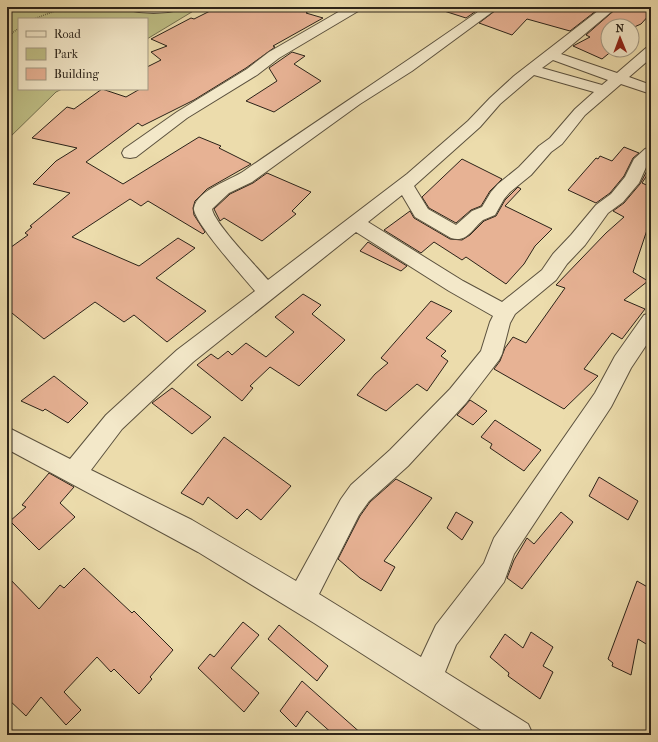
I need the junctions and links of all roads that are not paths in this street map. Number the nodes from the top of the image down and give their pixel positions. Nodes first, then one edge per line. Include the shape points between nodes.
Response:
1 (132, 7) edge
2 (174, 7) edge
3 (356, 7) edge
4 (493, 7) edge
5 (611, 7) edge
6 (651, 51) edge
7 (551, 56) junction
8 (532, 70) junction
9 (619, 79) junction
10 (651, 90) edge
11 (605, 91) junction
12 (651, 152) edge
13 (130, 153) dead end
14 (405, 185) junction
15 (356, 224) junction
16 (267, 292) junction
17 (505, 313) junction
18 (651, 321) edge
19 (7, 437) edge
20 (74, 473) junction
21 (301, 600) junction
22 (427, 678) junction
23 (517, 735) edge

1 - 2 street via 153,10
3 - 13 street via 274,55 252,72 182,115
4 - 16 street via 246,178 223,189 205,204 204,215
5 - 7 street
6 - 9 street
7 - 8 street
7 - 9 street
8 - 11 street
8 - 14 street via 519,79 474,124
9 - 10 street
9 - 11 street
11 - 14 street via 580,112 556,141 504,188 489,211 478,215 458,234 421,213
12 - 17 street via 640,163 633,179 617,198 602,209 549,275
14 - 15 street
15 - 16 street
15 - 17 street
16 - 20 street via 185,356 151,387 114,422
17 - 21 street via 491,354 458,396 399,458 360,493 350,507
18 - 22 street via 623,362 603,400 503,547 494,572 446,635
19 - 20 street
20 - 21 street via 207,542
21 - 22 street
22 - 23 street

